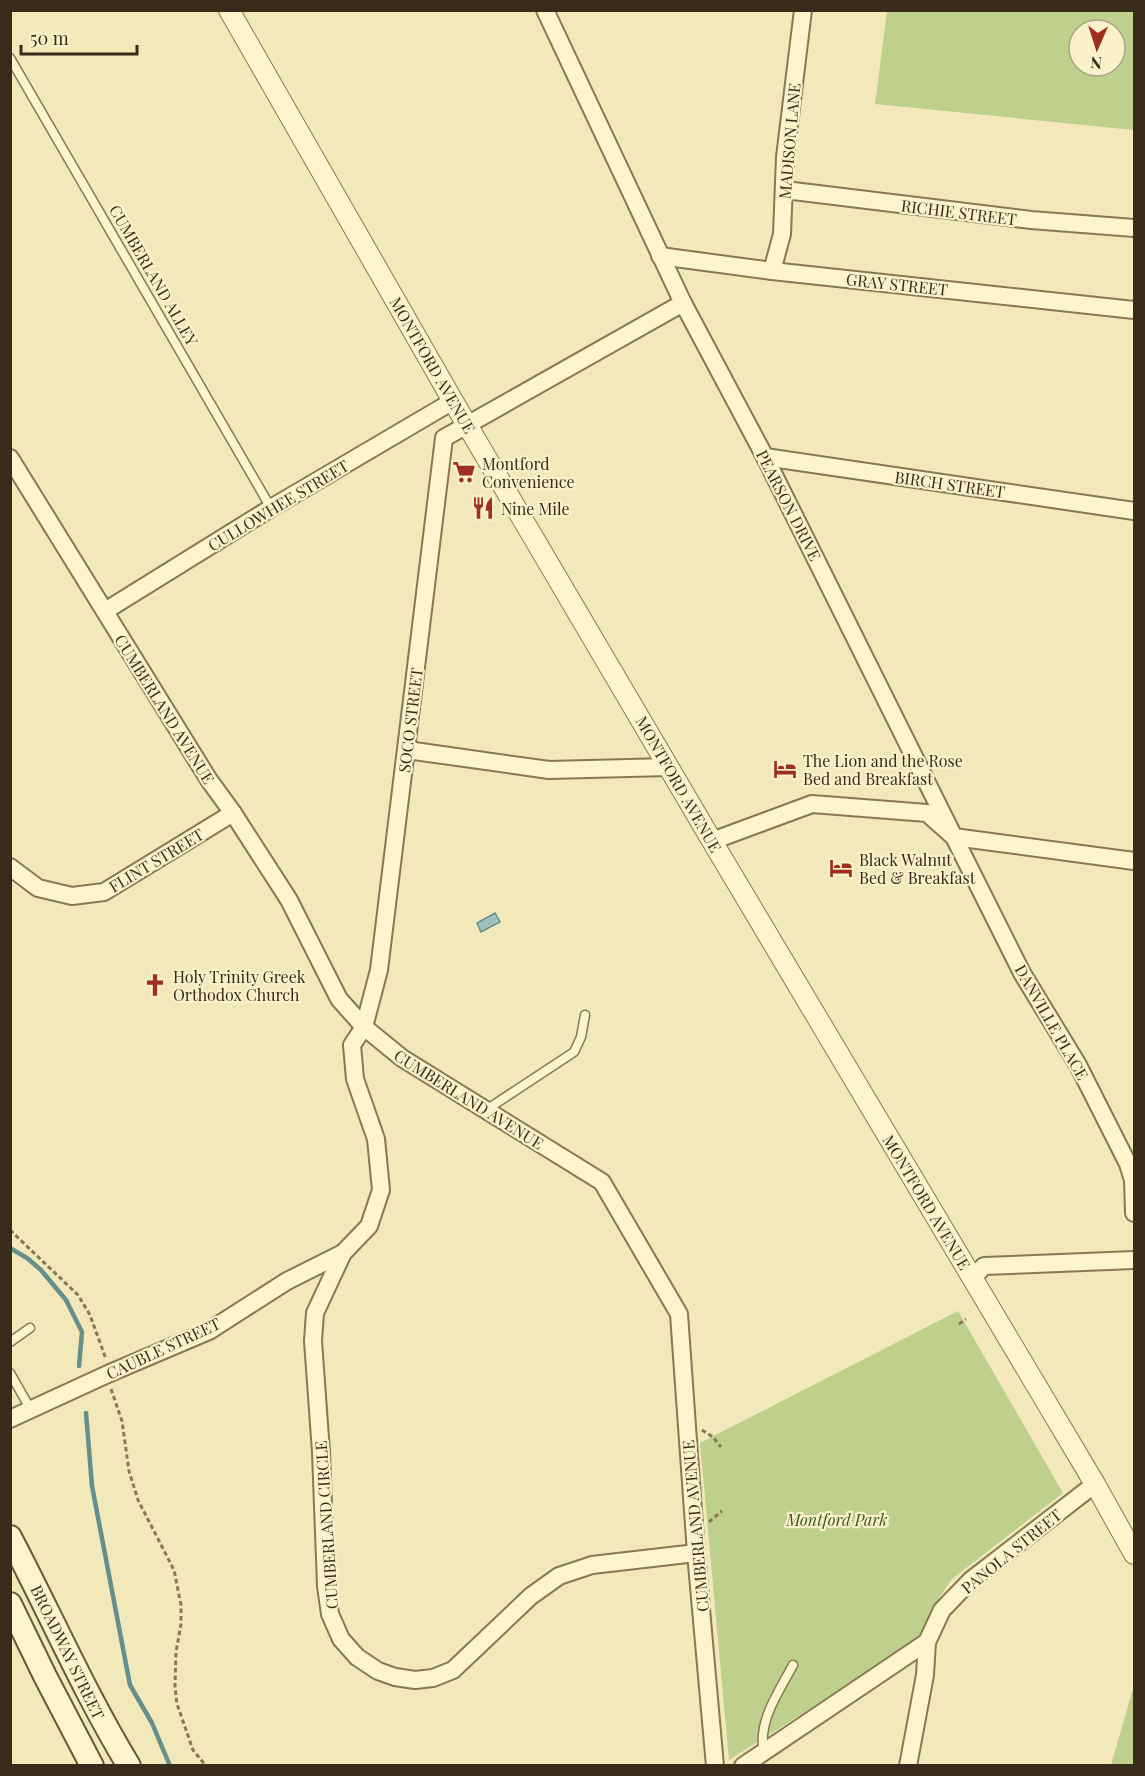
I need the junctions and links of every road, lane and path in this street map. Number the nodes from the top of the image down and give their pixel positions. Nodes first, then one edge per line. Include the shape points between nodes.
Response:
1 (229, 10) edge
2 (545, 10) edge
3 (803, 10) edge
4 (10, 58) edge
5 (785, 190) junction
6 (1134, 228) edge
7 (660, 256) junction
8 (772, 271) junction
9 (682, 303) junction
10 (1134, 310) edge
11 (453, 401) junction
12 (468, 425) junction
13 (765, 457) junction
14 (10, 458) edge
15 (271, 508) junction
16 (1134, 511) edge
17 (105, 610) junction
18 (407, 750) junction
19 (669, 767) junction
20 (233, 813) junction
21 (954, 837) junction
22 (712, 841) junction
23 (1134, 861) edge
24 (10, 867) edge
25 (585, 1015) dead end
26 (364, 1027) junction
27 (486, 1110) junction
28 (1134, 1213) edge
29 (10, 1230) edge
30 (344, 1252) junction
31 (1134, 1260) edge
32 (973, 1278) junction
33 (966, 1319) dead end
34 (958, 1324) dead end
35 (30, 1328) dead end
36 (10, 1342) edge
37 (10, 1373) edge
38 (110, 1373) junction
39 (31, 1410) junction
40 (10, 1419) edge
41 (698, 1428) dead end
42 (721, 1447) dead end
43 (1095, 1484) junction
44 (722, 1511) dead end
45 (708, 1523) dead end
46 (10, 1537) edge
47 (696, 1553) junction
48 (1134, 1554) edge
49 (10, 1604) edge
50 (927, 1642) junction
51 (793, 1665) dead end
52 (764, 1751) junction
53 (92, 1766) edge
54 (129, 1766) edge
55 (206, 1766) edge
56 (716, 1766) edge
57 (742, 1766) edge
58 (908, 1766) edge

1 - 11 street, MONTFORD AVENUE
2 - 7 street, PEARSON DRIVE
3 - 5 street, MADISON LANE via 785,157
4 - 15 lane, CUMBERLAND ALLEY
5 - 6 street, RICHIE STREET via 1031,220
5 - 8 street, MADISON LANE via 782,234
7 - 8 street, GRAY STREET
7 - 9 street, PEARSON DRIVE
8 - 10 street, GRAY STREET
9 - 12 street
9 - 13 street, PEARSON DRIVE
11 - 12 street, MONTFORD AVENUE
11 - 15 street, CULLOWHEE STREET
12 - 18 street, SOCO STREET via 444,438
12 - 19 street, MONTFORD AVENUE
13 - 16 street, BIRCH STREET
13 - 21 street, PEARSON DRIVE
14 - 17 street, CUMBERLAND AVENUE
15 - 17 street, CULLOWHEE STREET
17 - 20 street, CUMBERLAND AVENUE
18 - 19 street via 549,770
18 - 26 street, SOCO STREET via 379,970
19 - 22 street, MONTFORD AVENUE
20 - 24 street, FLINT STREET via 104,892 72,896 38,888
20 - 26 street, CUMBERLAND AVENUE via 289,900 339,999
21 - 22 street via 927,813 812,804
21 - 23 street
21 - 28 street, DANVILLE PLACE via 1022,974 1078,1065 1128,1164 1133,1180
22 - 32 street, MONTFORD AVENUE
25 - 27 lane via 574,1052
26 - 27 street, CUMBERLAND AVENUE via 402,1058
26 - 30 street, CUMBERLAND CIRCLE via 352,1045 355,1079 376,1139 381,1190 369,1226
27 - 47 street, CUMBERLAND AVENUE via 602,1182 679,1314
29 - 38 path via 78,1295 90,1315
30 - 38 street, CAUBLE STREET via 287,1281 209,1331
30 - 47 street, CUMBERLAND CIRCLE via 315,1313 313,1341 330,1614 341,1639 357,1657 396,1677 433,1678 453,1670 531,1596 559,1576 592,1565
31 - 32 street via 984,1266
32 - 43 street, MONTFORD AVENUE
33 - 34 path
35 - 36 lane
37 - 39 lane
38 - 39 street, CAUBLE STREET
38 - 55 path via 138,1500 174,1570 181,1624 176,1652 177,1704 193,1750
39 - 40 street, CAUBLE STREET
41 - 42 path
43 - 48 street, MONTFORD AVENUE
43 - 50 street, PANOLA STREET via 971,1580 942,1610
44 - 45 path
46 - 54 main road, BROADWAY STREET via 80,1680
47 - 56 street, CUMBERLAND AVENUE
49 - 53 main road, BROADWAY STREET
50 - 52 street
50 - 58 street, PANOLA STREET via 925,1675
51 - 52 lane via 770,1710 761,1739
52 - 57 street

